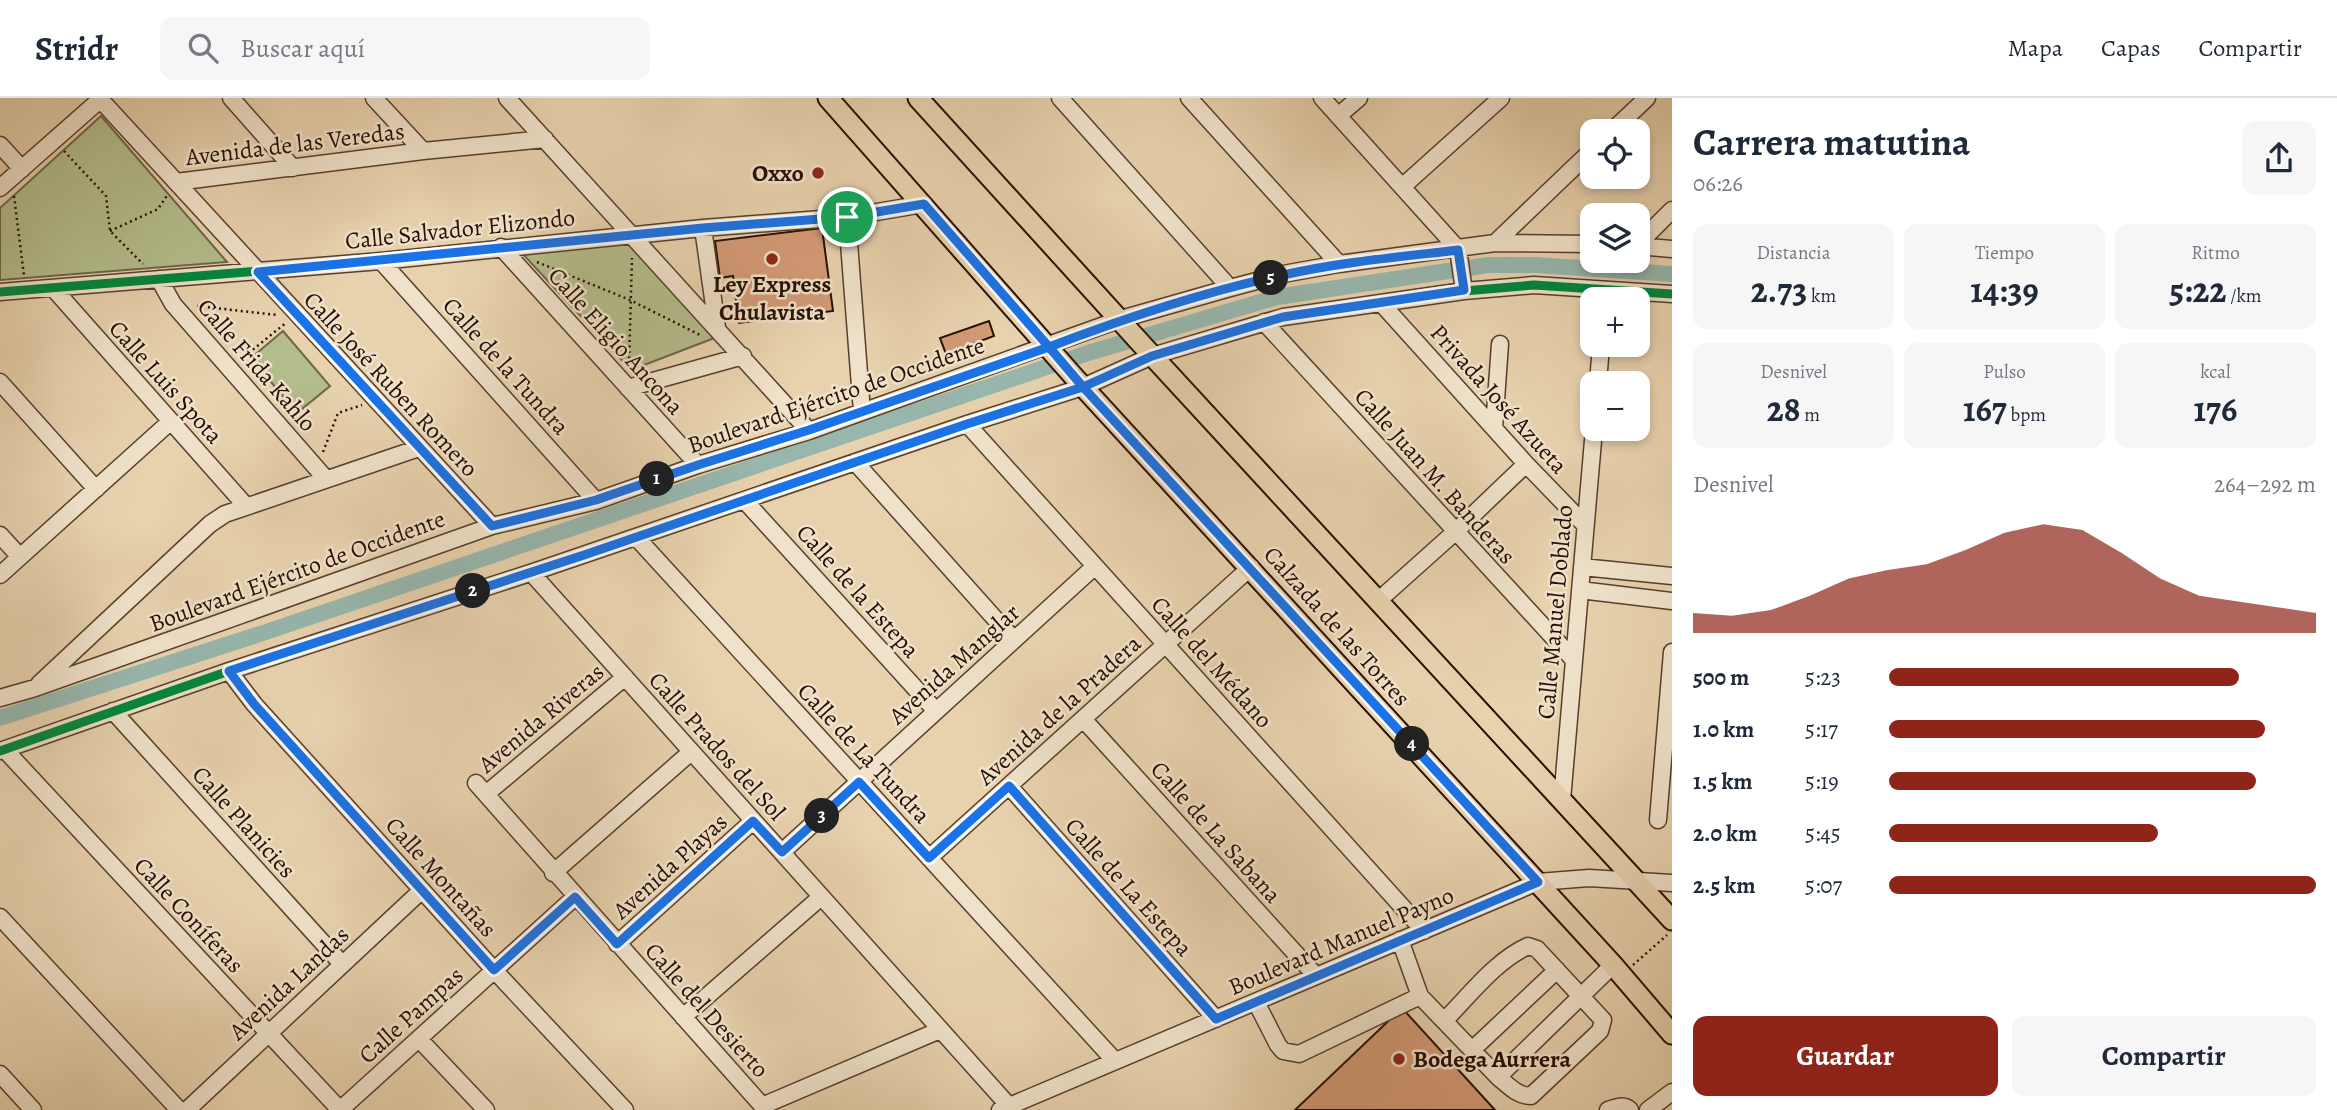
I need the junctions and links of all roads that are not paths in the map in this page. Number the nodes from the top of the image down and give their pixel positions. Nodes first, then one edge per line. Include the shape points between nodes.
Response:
1 (231, 98) edge
2 (374, 98) edge
3 (507, 98) edge
4 (828, 98) edge
5 (918, 98) edge
6 (1060, 98) edge
7 (1189, 98) edge
8 (1322, 98) edge
9 (1359, 98) edge
10 (1501, 98) edge
11 (1647, 98) edge
12 (100, 99) edge
13 (1338, 116) junction
14 (1625, 119) edge
15 (545, 139) junction
16 (0, 145) edge
17 (423, 151) junction
18 (1580, 162) edge
19 (293, 168) junction
20 (11, 178) edge
21 (176, 183) junction
22 (1402, 187) junction
23 (924, 204) junction
24 (1672, 210) edge
25 (847, 217) junction
26 (703, 228) junction
27 (1650, 233) edge
28 (633, 235) junction
29 (1495, 243) junction
30 (1580, 244) edge
31 (1650, 246) edge
32 (501, 247) junction
33 (1672, 249) edge
34 (1458, 253) junction
35 (381, 261) junction
36 (1339, 264) junction
37 (258, 272) junction
38 (159, 279) junction
39 (1462, 285) junction
40 (53, 288) junction
41 (1230, 288) junction
42 (1580, 291) edge
43 (0, 292) edge
44 (1650, 294) edge
45 (1672, 294) edge
46 (1381, 303) junction
47 (1264, 322) junction
48 (1126, 326) junction
49 (713, 333) junction
50 (1500, 344) dead end
51 (1053, 352) junction
52 (1149, 352) junction
53 (743, 356) junction
54 (0, 382) edge
55 (1079, 382) junction
56 (628, 388) junction
57 (862, 412) junction
58 (171, 421) junction
59 (967, 424) junction
60 (1494, 428) junction
61 (809, 430) junction
62 (1593, 441) edge
63 (419, 448) junction
64 (855, 462) junction
65 (1526, 464) junction
66 (698, 465) junction
67 (321, 473) junction
68 (96, 489) junction
69 (596, 500) junction
70 (745, 501) junction
71 (246, 506) junction
72 (1586, 525) junction
73 (492, 526) junction
74 (1455, 532) junction
75 (0, 535) edge
76 (636, 537) junction
77 (20, 557) junction
78 (1094, 566) junction
79 (1251, 567) junction
80 (1582, 567) junction
81 (533, 572) junction
82 (0, 575) edge
83 (1672, 576) edge
84 (1580, 590) junction
85 (1379, 600) junction
86 (1672, 601) edge
87 (1014, 640) junction
88 (1165, 645) junction
89 (1672, 652) edge
90 (1574, 660) junction
91 (229, 671) junction
92 (625, 677) junction
93 (35, 688) junction
94 (2, 694) edge
95 (113, 711) junction
96 (936, 711) junction
97 (1083, 719) junction
98 (3, 750) edge
99 (691, 752) junction
100 (1667, 779) edge
101 (859, 782) junction
102 (1009, 786) junction
103 (481, 789) joint
104 (1562, 800) junction
105 (1658, 820) dead end
106 (753, 821) junction
107 (782, 852) junction
108 (929, 858) junction
109 (553, 873) junction
110 (1634, 881) junction
111 (1538, 882) junction
112 (1672, 883) edge
113 (422, 890) junction
114 (575, 897) junction
115 (821, 897) junction
116 (0, 917) edge
117 (1672, 920) edge
118 (1424, 931) junction
119 (1400, 940) junction
120 (617, 944) junction
121 (342, 964) junction
122 (494, 970) junction
123 (1557, 970) junction
124 (1618, 970) junction
125 (1316, 976) junction
126 (1420, 996) junction
127 (1582, 997) junction
128 (1256, 1002) junction
129 (683, 1017) junction
130 (1216, 1019) junction
131 (1444, 1021) junction
132 (940, 1030) junction
133 (268, 1033) junction
134 (1672, 1034) edge
135 (418, 1039) junction
136 (1472, 1050) junction
137 (1115, 1061) junction
138 (0, 1074) edge
139 (1498, 1077) junction
140 (1672, 1092) edge
141 (764, 1108) edge
142 (1004, 1108) edge
143 (33, 1110) edge
144 (179, 1110) edge
145 (187, 1110) edge
146 (340, 1110) edge
147 (486, 1110) edge
148 (625, 1110) edge
149 (1608, 1110) edge
150 (1630, 1110) edge
151 (1648, 1110) edge

1 - 19 street
2 - 17 street
3 - 15 street
4 - 23 main road
5 - 48 main road
6 - 41 street
7 - 36 street
8 - 13 street
9 - 13 street
10 - 22 street
11 - 14 street
12 - 20 street
12 - 21 street, Calle José Ruben Romero
13 - 22 street
15 - 17 street, Avenida de las Veredas
15 - 28 street
16 - 20 street
17 - 19 street, Avenida de las Veredas
18 - 29 street
19 - 21 street, Avenida de las Veredas
21 - 37 street, Calle José Ruben Romero
22 - 34 street
23 - 25 street, Calle Salvador Elizondo
23 - 51 main road
24 - 27 street
25 - 26 street, Calle Salvador Elizondo
25 - 57 street
26 - 28 street, Calle Salvador Elizondo
26 - 49 street
28 - 32 street, Calle Salvador Elizondo
28 - 49 street
29 - 30 street, Boulevard Ejército de Occidente
29 - 34 street, Boulevard Ejército de Occidente
31 - 33 street
32 - 35 street, Calle Salvador Elizondo
32 - 56 street, Calle Eligio Ancona
34 - 36 street, Boulevard Ejército de Occidente
34 - 39 street
35 - 37 street, Calle Salvador Elizondo
35 - 69 street, Calle de la Tundra
36 - 41 street, Boulevard Ejército de Occidente
37 - 38 street, Calle Salvador Elizondo
37 - 63 street, Calle José Ruben Romero
38 - 40 street, Calle Salvador Elizondo
38 - 67 street, Calle Frida Kahlo via 173,304
39 - 42 street via 1534,285
39 - 46 street
40 - 43 street, Calle Salvador Elizondo
40 - 58 street, Calle Luis Spota
41 - 48 street, Boulevard Ejército de Occidente
44 - 45 street
46 - 47 street
46 - 60 street, Privada José Azueta
47 - 52 street
47 - 74 street, Calle Juan M. Banderas
48 - 51 street, Boulevard Ejército de Occidente
48 - 52 main road, Calzada de las Torres
49 - 53 street
50 - 60 street
51 - 55 main road, Calzada de las Torres
51 - 57 street, Boulevard Ejército de Occidente
52 - 55 street
52 - 85 main road, Calzada de las Torres
53 - 56 street
53 - 61 street
54 - 68 street
55 - 59 street
55 - 79 main road, Calzada de las Torres
56 - 66 street, Calle Eligio Ancona
57 - 61 street, Boulevard Ejército de Occidente
58 - 68 street
58 - 71 street, Calle Luis Spota
59 - 64 street
59 - 78 street, Calle del Médano
60 - 65 street, Privada José Azueta
61 - 66 street, Boulevard Ejército de Occidente
62 - 72 street, Calle Manuel Doblado
63 - 67 street
63 - 73 street, Calle José Ruben Romero
64 - 70 street
64 - 87 street
65 - 72 street, Privada José Azueta
65 - 74 street
66 - 69 street, Boulevard Ejército de Occidente
67 - 71 street
68 - 77 street
69 - 73 street, Boulevard Ejército de Occidente
70 - 76 street
70 - 96 street, Calle de la Estepa
71 - 93 street via 210,524
72 - 80 street, Calle Manuel Doblado
73 - 93 street, Boulevard Ejército de Occidente
74 - 85 street
74 - 90 street, Calle Juan M. Banderas
75 - 77 street
76 - 81 street
76 - 101 street, Calle de La Tundra
77 - 82 street
78 - 87 street, Avenida Manglar
78 - 88 street, Calle del Médano
79 - 88 street, Avenida de la Pradera
79 - 111 main road, Calzada de las Torres
80 - 83 street
80 - 84 street, Calle Manuel Doblado
81 - 91 street
81 - 92 street, Calle Prados del Sol
84 - 86 street
84 - 90 street, Calle Manuel Doblado
85 - 104 main road, Calzada de las Torres
87 - 96 street, Avenida Manglar
88 - 97 street, Avenida de la Pradera
88 - 118 street, Calle del Médano
89 - 100 street
90 - 104 street, Calle Manuel Doblado
91 - 95 street
91 - 113 street, Calle Montañas
92 - 99 street, Calle Prados del Sol
92 - 103 street, Avenida Riveras
93 - 94 street, Boulevard Ejército de Occidente
95 - 98 street
95 - 121 street, Calle Planicies
96 - 101 street, Avenida Manglar
97 - 102 street, Avenida de la Pradera
97 - 125 street, Calle de La Sabana
98 - 133 street, Calle Coníferas
99 - 106 street, Calle Prados del Sol
99 - 109 street
100 - 105 street
101 - 107 street, Avenida Manglar
101 - 108 street, Calle de La Tundra
102 - 108 street, Avenida de la Pradera
102 - 130 street, Calle de La Estepa
103 - 109 street, Calle del Desierto
104 - 110 main road, Calzada de las Torres
106 - 107 street, Calle Prados del Sol
106 - 120 street, Avenida Playas
107 - 115 street, Calle Prados del Sol
108 - 137 street, Calle de La Tundra
109 - 114 street, Calle del Desierto
110 - 111 street, Boulevard Manuel Payno
110 - 112 street, Boulevard Manuel Payno
110 - 117 main road, Calzada de las Torres
111 - 118 street, Boulevard Manuel Payno
111 - 124 main road, Calzada de las Torres
113 - 121 street, Avenida Landas
113 - 122 street, Calle Montañas
114 - 120 street, Calle del Desierto
114 - 122 street, Calle Pampas
115 - 129 street
115 - 132 street, Calle Prados del Sol
116 - 144 street
118 - 119 street, Boulevard Manuel Payno
119 - 125 street, Boulevard Manuel Payno
119 - 126 street
120 - 129 street, Calle del Desierto
121 - 133 street, Avenida Landas
122 - 135 street, Calle Pampas
122 - 148 street, Calle Montañas
123 - 127 street
123 - 131 street via 1528,946 1492,973
123 - 136 street
124 - 127 street
124 - 134 main road, Calzada de las Torres
125 - 128 street, Boulevard Manuel Payno
126 - 128 street via 1298,1054 1278,1045
126 - 131 street
127 - 139 street
127 - 139 street via 1600,1017 1600,1031 1531,1096 1521,1095
128 - 130 street, Boulevard Manuel Payno
129 - 141 street, Calle del Desierto
130 - 137 street, Boulevard Manuel Payno
131 - 136 street
132 - 141 street
132 - 142 street, Calle Prados del Sol
133 - 145 street, Avenida Landas
133 - 146 street, Calle Coníferas
135 - 146 street, Calle Pampas
135 - 147 street
136 - 139 street
137 - 142 street, Boulevard Manuel Payno
138 - 143 street
140 - 151 street
149 - 150 street via 1619,1106

